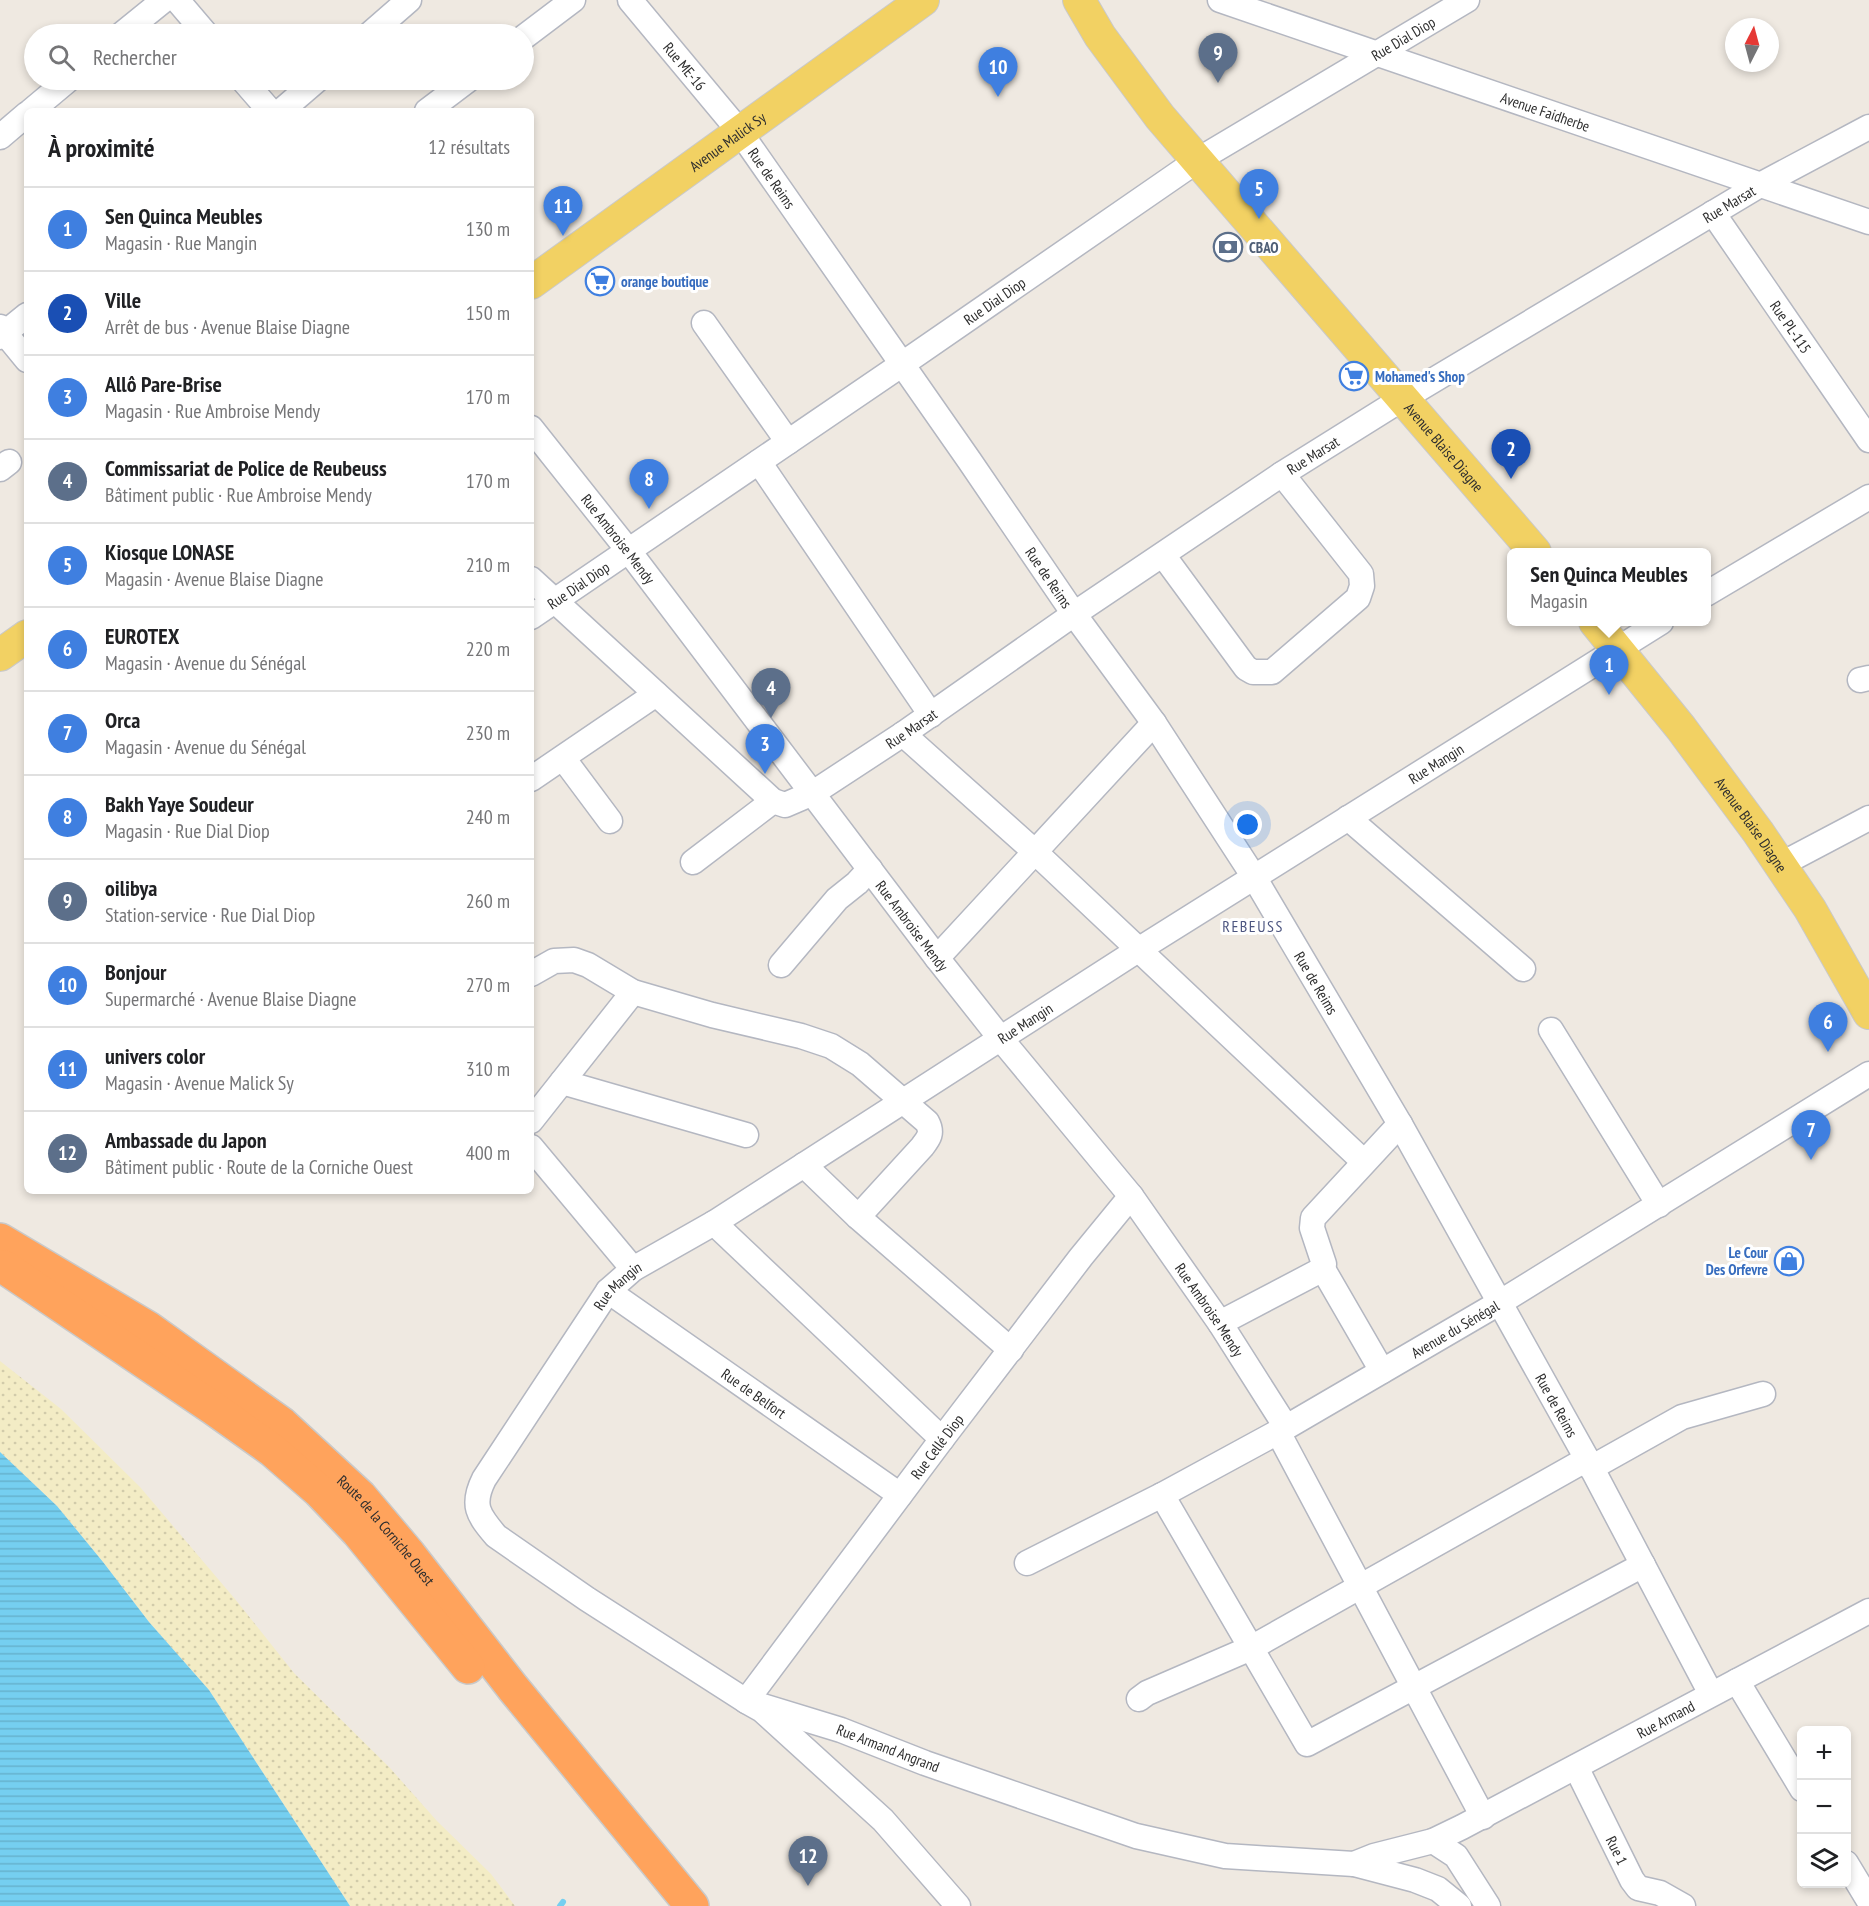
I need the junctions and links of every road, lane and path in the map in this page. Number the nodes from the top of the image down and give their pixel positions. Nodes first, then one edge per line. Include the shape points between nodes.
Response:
1 (164, 0) edge
2 (177, 0) edge
3 (410, 0) edge
4 (573, 0) edge
5 (630, 0) edge
6 (923, 0) edge
7 (1057, 0) edge
8 (1079, 0) edge
9 (1220, 0) edge
10 (1467, 0) edge
11 (134, 24) edge
12 (197, 24) edge
13 (382, 24) edge
14 (534, 30) edge
15 (1100, 36) junction
16 (1377, 54) junction
17 (57, 90) edge
18 (252, 90) edge
19 (306, 90) edge
20 (455, 90) edge
21 (35, 108) edge
22 (267, 108) edge
23 (285, 108) edge
24 (431, 108) edge
25 (24, 117) edge
26 (1869, 127) edge
27 (740, 132) junction
28 (0, 137) edge
29 (1198, 160) junction
30 (1760, 185) junction
31 (1713, 213) junction
32 (1869, 222) edge
33 (534, 281) edge
34 (24, 317) edge
35 (704, 323) dead end
36 (2, 332) edge
37 (24, 357) edge
38 (901, 365) junction
39 (1402, 399) junction
40 (534, 432) edge
41 (1869, 440) edge
42 (788, 442) junction
43 (759, 462) junction
44 (1282, 474) junction
45 (1869, 497) edge
46 (1532, 548) edge
47 (628, 550) junction
48 (1163, 555) junction
49 (534, 582) edge
50 (1711, 592) edge
51 (555, 600) junction
52 (1074, 614) junction
53 (534, 615) edge
54 (1599, 626) edge
55 (1653, 626) edge
56 (24, 638) edge
57 (1618, 647) junction
58 (0, 655) edge
59 (656, 694) junction
60 (931, 715) junction
61 (1154, 723) junction
62 (903, 734) junction
63 (563, 758) junction
64 (534, 778) edge
65 (813, 793) junction
66 (773, 801) junction
67 (1348, 818) junction
68 (1869, 818) edge
69 (609, 821) dead end
70 (1034, 851) junction
71 (693, 862) dead end
72 (1780, 864) junction
73 (870, 869) junction
74 (1254, 877) junction
75 (1138, 950) junction
76 (937, 958) junction
77 (781, 965) dead end
78 (1523, 969) dead end
79 (534, 972) edge
80 (633, 992) junction
81 (1869, 1013) edge
82 (1551, 1030) dead end
83 (1001, 1039) junction
84 (1869, 1074) edge
85 (562, 1082) junction
86 (903, 1100) junction
87 (534, 1117) edge
88 (1400, 1124) junction
89 (746, 1135) dead end
90 (534, 1151) edge
91 (1364, 1161) junction
92 (804, 1165) junction
93 (1131, 1196) junction
94 (1659, 1205) junction
95 (858, 1217) junction
96 (714, 1223) junction
97 (4, 1247) edge
98 (633, 1269) junction
99 (1323, 1269) junction
100 (0, 1289) edge
101 (608, 1291) junction
102 (1499, 1303) junction
103 (1220, 1323) junction
104 (112, 1341) junction
105 (1011, 1350) junction
106 (1382, 1371) junction
107 (1763, 1394) dead end
108 (1282, 1429) junction
109 (942, 1439) junction
110 (1589, 1464) junction
111 (900, 1495) junction
112 (1162, 1495) junction
113 (477, 1508) joint
114 (1027, 1563) dead end
115 (1643, 1565) junction
116 (1361, 1586) junction
117 (1869, 1611) edge
118 (1251, 1648) junction
119 (1737, 1681) junction
120 (1414, 1687) junction
121 (1711, 1694) junction
122 (1139, 1699) dead end
123 (746, 1701) junction
124 (1576, 1767) junction
125 (1797, 1781) edge
126 (1473, 1822) junction
127 (1433, 1841) junction
128 (1456, 1856) junction
129 (1354, 1864) junction
130 (1851, 1871) edge
131 (1415, 1880) junction
132 (1438, 1889) junction
133 (1869, 1901) edge
134 (668, 1906) edge
135 (692, 1906) edge
136 (958, 1906) edge
137 (1459, 1906) edge
138 (1488, 1906) edge
139 (1683, 1906) edge

1 - 11 street
2 - 12 street
3 - 13 street
4 - 14 street
5 - 27 street, Rue ME-16
6 - 27 main road, Avenue Malick Sy
7 - 15 main road, Avenue Blaise Diagne
8 - 15 main road, Avenue Blaise Diagne
9 - 16 street, Avenue Faidherbe
10 - 16 street, Rue Dial Diop
15 - 29 main road, Avenue Blaise Diagne via 1160,117
16 - 29 street, Rue Dial Diop
16 - 30 street, Avenue Faidherbe
17 - 21 street
18 - 22 street
19 - 23 street
20 - 24 street
25 - 28 street
26 - 30 street, Rue Marsat
27 - 33 main road, Avenue Malick Sy
27 - 38 street, Rue de Reims
29 - 38 street, Rue Dial Diop
29 - 39 main road, Avenue Blaise Diagne
30 - 31 street, Rue Marsat
30 - 32 street, Avenue Faidherbe
31 - 39 street, Rue Marsat
31 - 41 street, Rue PL-115
34 - 36 street
35 - 42 street
36 - 37 street
38 - 42 street, Rue Dial Diop
38 - 52 street, Rue de Reims
39 - 44 street, Rue Marsat
39 - 46 main road, Avenue Blaise Diagne
40 - 47 street, Rue Ambroise Mendy
42 - 43 street, Rue Dial Diop
43 - 47 street, Rue Dial Diop
43 - 60 street
44 - 48 street, Rue Marsat
44 - 48 street via 1361,574 1362,586 1358,598 1272,672 1246,668
45 - 50 street
47 - 51 street, Rue Dial Diop
47 - 65 street, Rue Ambroise Mendy
48 - 52 street, Rue Marsat
49 - 51 street
51 - 53 street, Rue Dial Diop
51 - 59 street
52 - 60 street, Rue Marsat
52 - 61 street, Rue de Reims
54 - 57 main road, Avenue Blaise Diagne
55 - 57 street, Rue Mangin
56 - 58 main road
57 - 67 street, Rue Mangin
57 - 72 main road, Avenue Blaise Diagne
59 - 63 street
59 - 66 street
60 - 62 street, Rue Marsat
61 - 70 street
61 - 74 street, Rue de Reims
62 - 65 street, Rue Marsat
62 - 70 street
63 - 64 street
63 - 69 street
65 - 66 street, Rue Marsat via 784,805
65 - 73 street, Rue Ambroise Mendy
66 - 71 street
67 - 74 street, Rue Mangin
67 - 78 street
68 - 72 street
70 - 75 street
70 - 76 street
72 - 81 main road, Avenue Blaise Diagne
73 - 76 street, Rue Ambroise Mendy
73 - 77 street via 837,899
74 - 75 street, Rue Mangin
74 - 88 street, Rue de Reims
75 - 83 street, Rue Mangin
75 - 91 street
76 - 83 street, Rue Ambroise Mendy
79 - 80 street via 554,961 574,960
80 - 85 street
80 - 86 street via 831,1046
82 - 94 street
83 - 86 street, Rue Mangin
83 - 93 street, Rue Ambroise Mendy
84 - 94 street, Avenue du Sénégal
85 - 87 street
85 - 89 street
86 - 92 street, Rue Mangin
86 - 95 street via 927,1122 931,1136
88 - 91 street
88 - 102 street, Rue de Reims
90 - 98 street
91 - 99 street via 1313,1218
92 - 95 street
92 - 96 street, Rue Mangin
93 - 103 street, Rue Ambroise Mendy
93 - 105 street, Rue Cellé Diop
94 - 102 street, Avenue du Sénégal
95 - 105 street
96 - 98 street, Rue Mangin
96 - 109 street
97 - 104 highway, Route de la Corniche Ouest
97 - 135 highway, Route de la Corniche Ouest via 148,1328 282,1424 360,1496
98 - 101 street, Rue Mangin
99 - 103 street
99 - 106 street
100 - 104 highway via 67,1326
101 - 111 street, Rue de Belfort
101 - 113 street, Rue Mangin via 484,1479 477,1494
102 - 106 street, Avenue du Sénégal
102 - 110 street, Rue de Reims
103 - 108 street, Rue Ambroise Mendy
104 - 134 highway, Route de la Corniche Ouest via 272,1450 319,1491 358,1532
105 - 109 street, Rue Cellé Diop
106 - 108 street, Avenue du Sénégal
107 - 110 street via 1682,1417
108 - 112 street, Avenue du Sénégal
108 - 116 street, Rue Ambroise Mendy
109 - 111 street, Rue Cellé Diop
110 - 115 street, Rue de Reims
110 - 116 street
111 - 123 street, Rue Cellé Diop
112 - 114 street, Avenue du Sénégal
112 - 118 street
113 - 123 street, Rue Armand Angrand via 496,1536 586,1599
115 - 120 street
115 - 121 street, Rue de Reims
116 - 118 street
116 - 120 street, Rue Ambroise Mendy
117 - 119 street, Rue Armand
118 - 120 street via 1306,1744
118 - 122 street
119 - 121 street, Rue Armand
119 - 125 street
120 - 126 street, Rue Ambroise Mendy
121 - 124 street, Rue Armand
123 - 129 street, Rue Armand Angrand via 841,1730 1136,1836 1225,1856
123 - 136 street via 762,1710 883,1820
124 - 126 street, Rue Armand
124 - 139 street, Rue 1 via 1638,1888 1660,1893
126 - 127 street, Rue Armand
126 - 128 street
127 - 128 street
127 - 129 street, Rue Armand Angrand
127 - 131 street
128 - 132 street
128 - 138 street
129 - 131 street, Rue Armand Angrand
130 - 133 street
131 - 132 street, Rue Armand Angrand
132 - 137 street, Rue Armand Angrand

